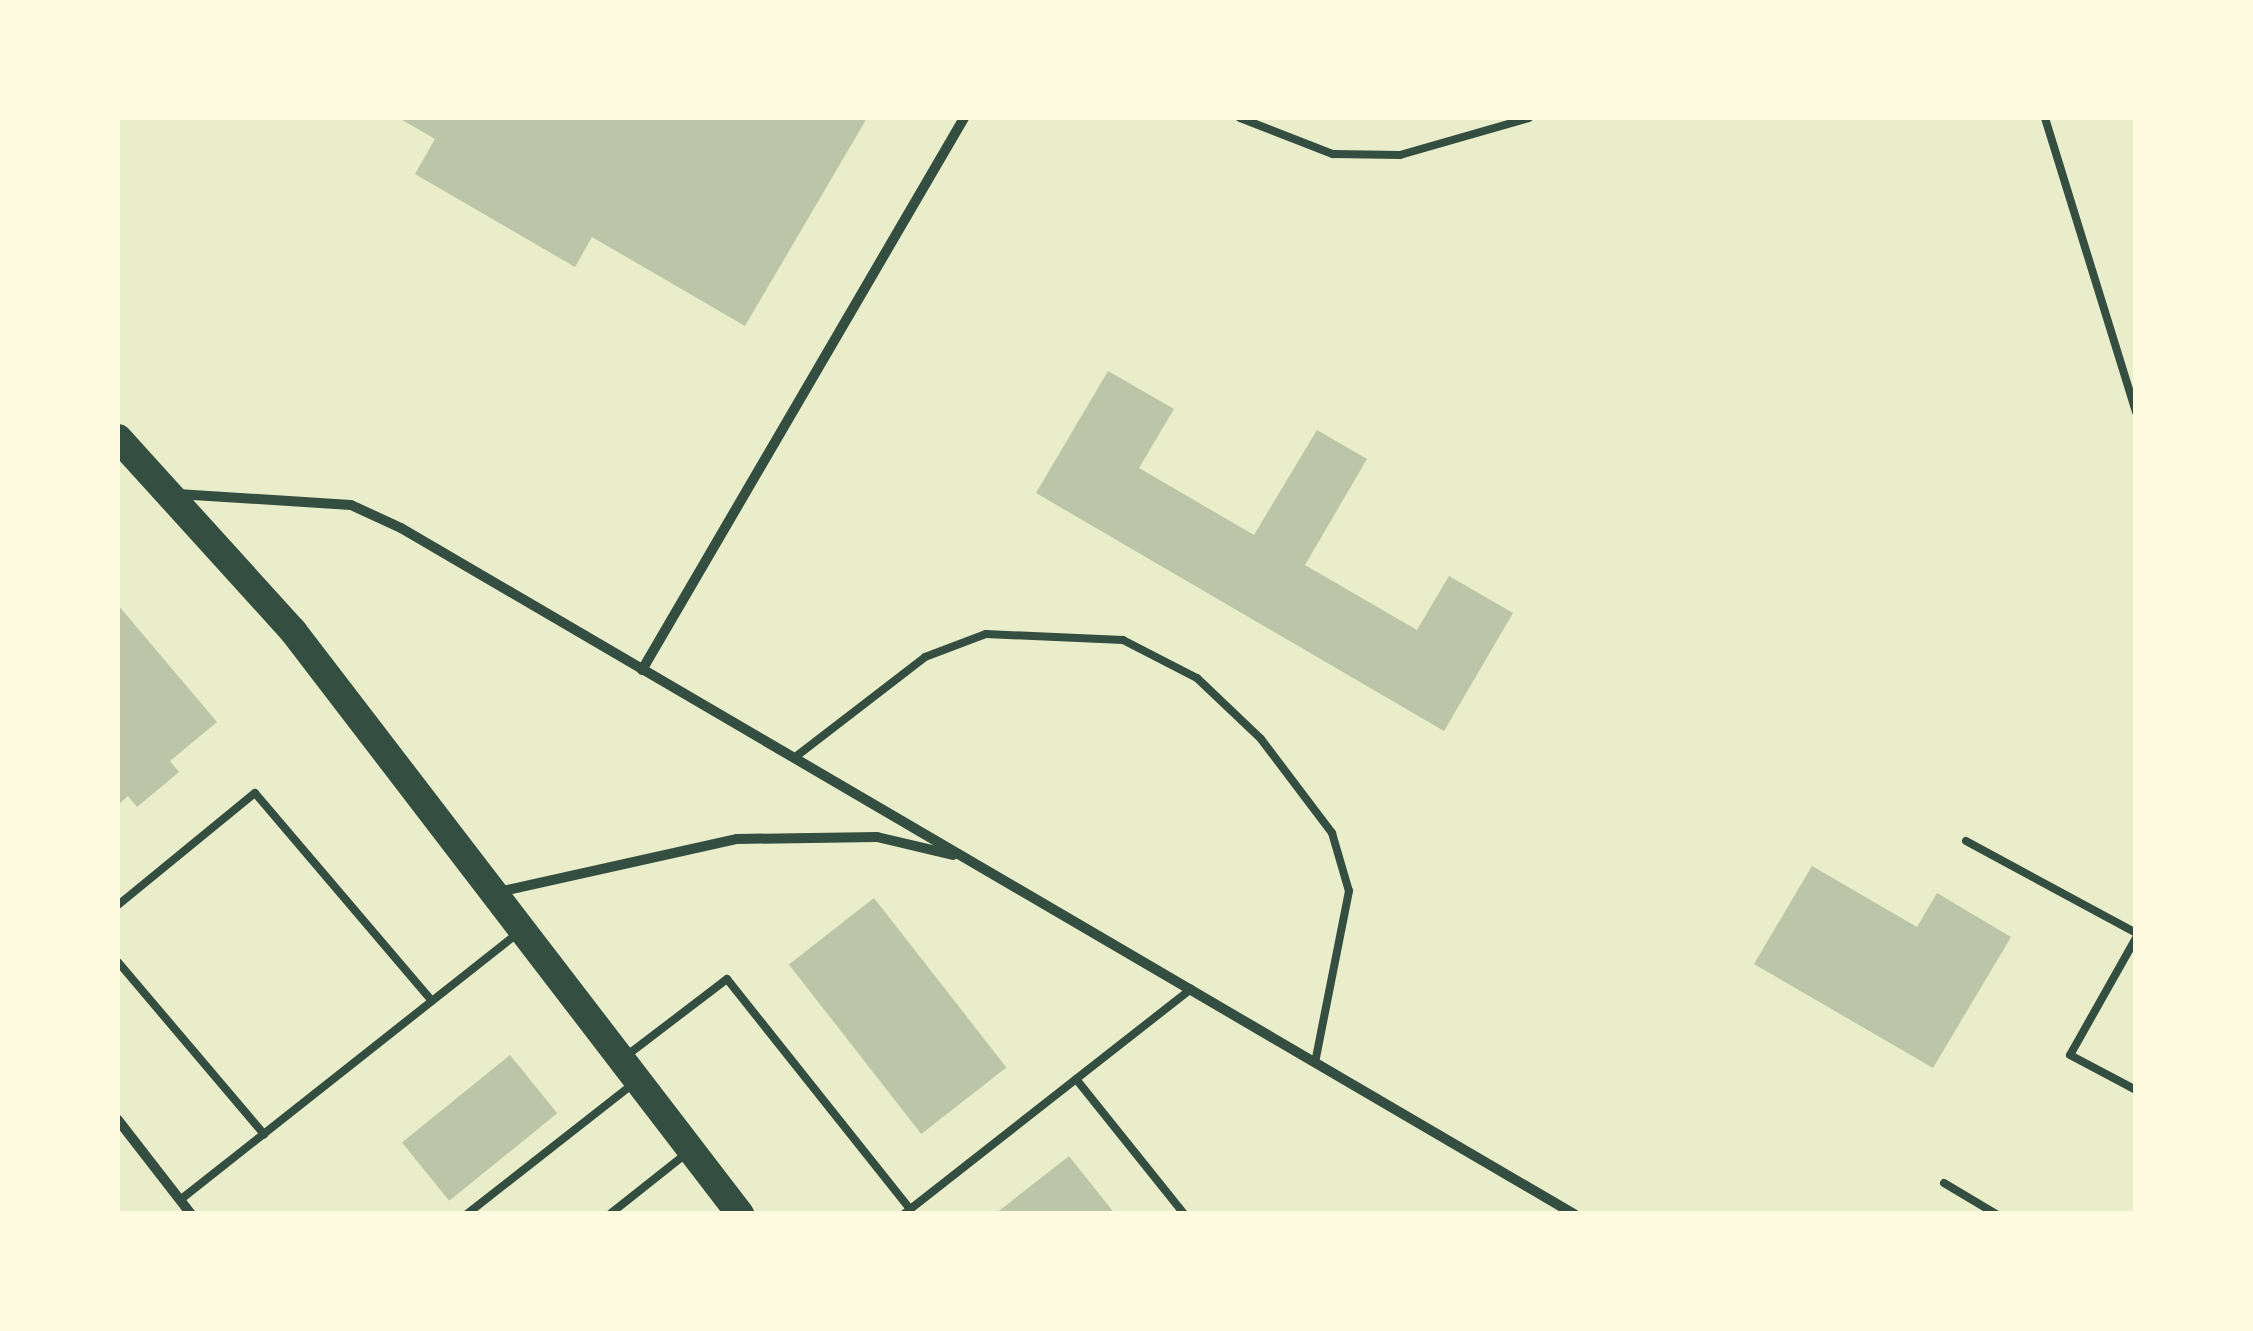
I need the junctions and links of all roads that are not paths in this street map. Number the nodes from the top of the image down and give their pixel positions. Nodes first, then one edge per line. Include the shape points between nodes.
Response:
1 (964, 118) edge
2 (1240, 118) edge
3 (1529, 118) edge
4 (2046, 118) edge
5 (2136, 412) edge
6 (118, 438) edge
7 (174, 494) junction
8 (642, 670) junction
9 (794, 758) junction
10 (1966, 841) dead end
11 (966, 858) junction
12 (492, 893) junction
13 (118, 905) edge
14 (521, 930) junction
15 (2136, 936) edge
16 (118, 962) edge
17 (1191, 989) junction
18 (432, 1001) junction
19 (1315, 1062) junction
20 (629, 1070) junction
21 (1076, 1079) junction
22 (2136, 1090) edge
23 (118, 1120) edge
24 (264, 1134) junction
25 (691, 1150) junction
26 (1944, 1184) dead end
27 (180, 1200) junction
28 (907, 1211) edge
29 (191, 1214) edge
30 (467, 1214) edge
31 (610, 1214) edge
32 (740, 1214) edge
33 (1184, 1214) edge
34 (1574, 1214) edge
35 (1996, 1214) edge

1 - 8 street
2 - 3 lane via 1333,154 1400,154
4 - 5 lane
6 - 7 highway
7 - 8 street via 351,505
7 - 12 highway
8 - 9 street
9 - 11 street
9 - 19 lane via 925,657 986,634 1123,640 1197,678 1262,739 1332,834 1349,891
10 - 15 lane
11 - 12 street via 877,836 737,839
11 - 17 street
12 - 14 highway
13 - 18 lane via 255,792
14 - 18 lane
14 - 20 highway
15 - 22 lane via 2070,1055
16 - 24 lane
17 - 19 street
17 - 21 lane
18 - 24 lane
19 - 34 street
20 - 25 highway
20 - 28 lane via 728,979
20 - 30 lane
21 - 28 lane
21 - 33 lane
23 - 27 street
24 - 27 lane
25 - 31 lane
25 - 32 highway
26 - 35 lane
27 - 29 street

